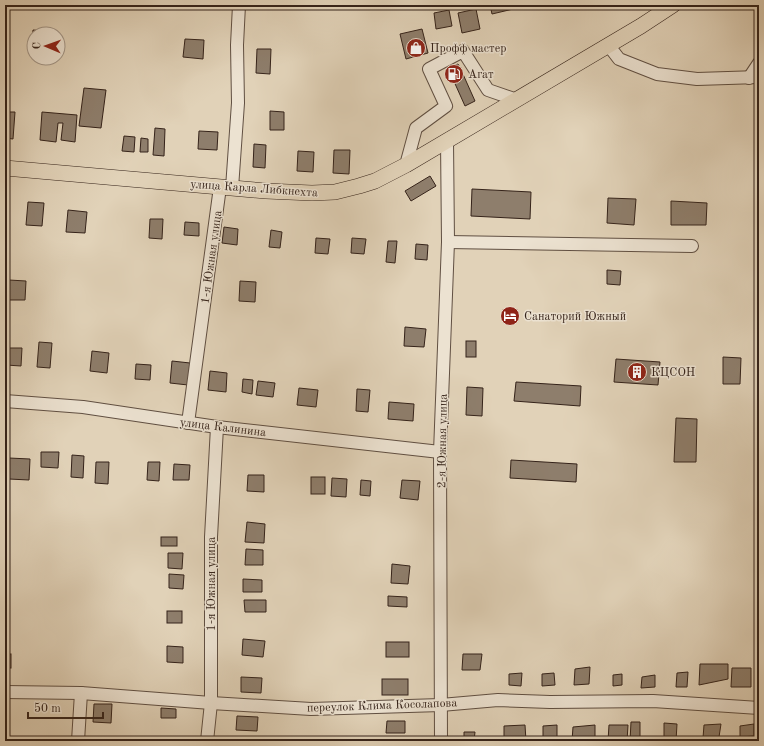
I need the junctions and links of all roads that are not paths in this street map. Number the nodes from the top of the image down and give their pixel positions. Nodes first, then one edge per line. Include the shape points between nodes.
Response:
1 (238, 5) edge
2 (673, 5) edge
3 (609, 46) junction
4 (759, 63) edge
5 (754, 77) edge
6 (517, 100) junction
7 (447, 141) junction
8 (406, 165) junction
9 (5, 168) edge
10 (226, 187) junction
11 (448, 242) junction
12 (692, 246) dead end
13 (5, 401) edge
14 (188, 423) junction
15 (217, 427) junction
16 (440, 452) junction
17 (5, 692) edge
18 (82, 693) junction
19 (211, 703) junction
20 (440, 705) junction
21 (759, 708) edge
22 (78, 741) edge
23 (207, 741) edge
24 (441, 741) edge

1 - 10 street, 1-я Южная улица via 238,103
2 - 3 main road, улица Карла Либкнехта
3 - 5 street via 619,59 657,74 697,79
3 - 6 main road, улица Карла Либкнехта
4 - 5 street
6 - 7 main road, улица Карла Либкнехта
6 - 8 street via 488,90 463,50 429,69 446,106 416,128
7 - 8 main road, улица Карла Либкнехта
7 - 11 street, 2-я Южная улица
8 - 10 main road, улица Карла Либкнехта via 375,181 335,192 312,193
9 - 10 main road, улица Карла Либкнехта
10 - 14 street, 1-я Южная улица
11 - 12 street
11 - 16 street, 2-я Южная улица
13 - 14 street, улица Калинина via 83,407
14 - 15 street, улица Калинина
15 - 16 street, улица Калинина
15 - 19 street, 1-я Южная улица via 211,537
16 - 20 street, 2-я Южная улица
17 - 18 street, переулок Клима Косолапова
18 - 19 street, переулок Клима Косолапова
18 - 22 street
19 - 20 street, переулок Клима Косолапова via 311,710
19 - 23 street, 1-я Южная улица
20 - 21 street, переулок Клима Косолапова via 498,700 652,701
20 - 24 street, 2-я Южная улица

